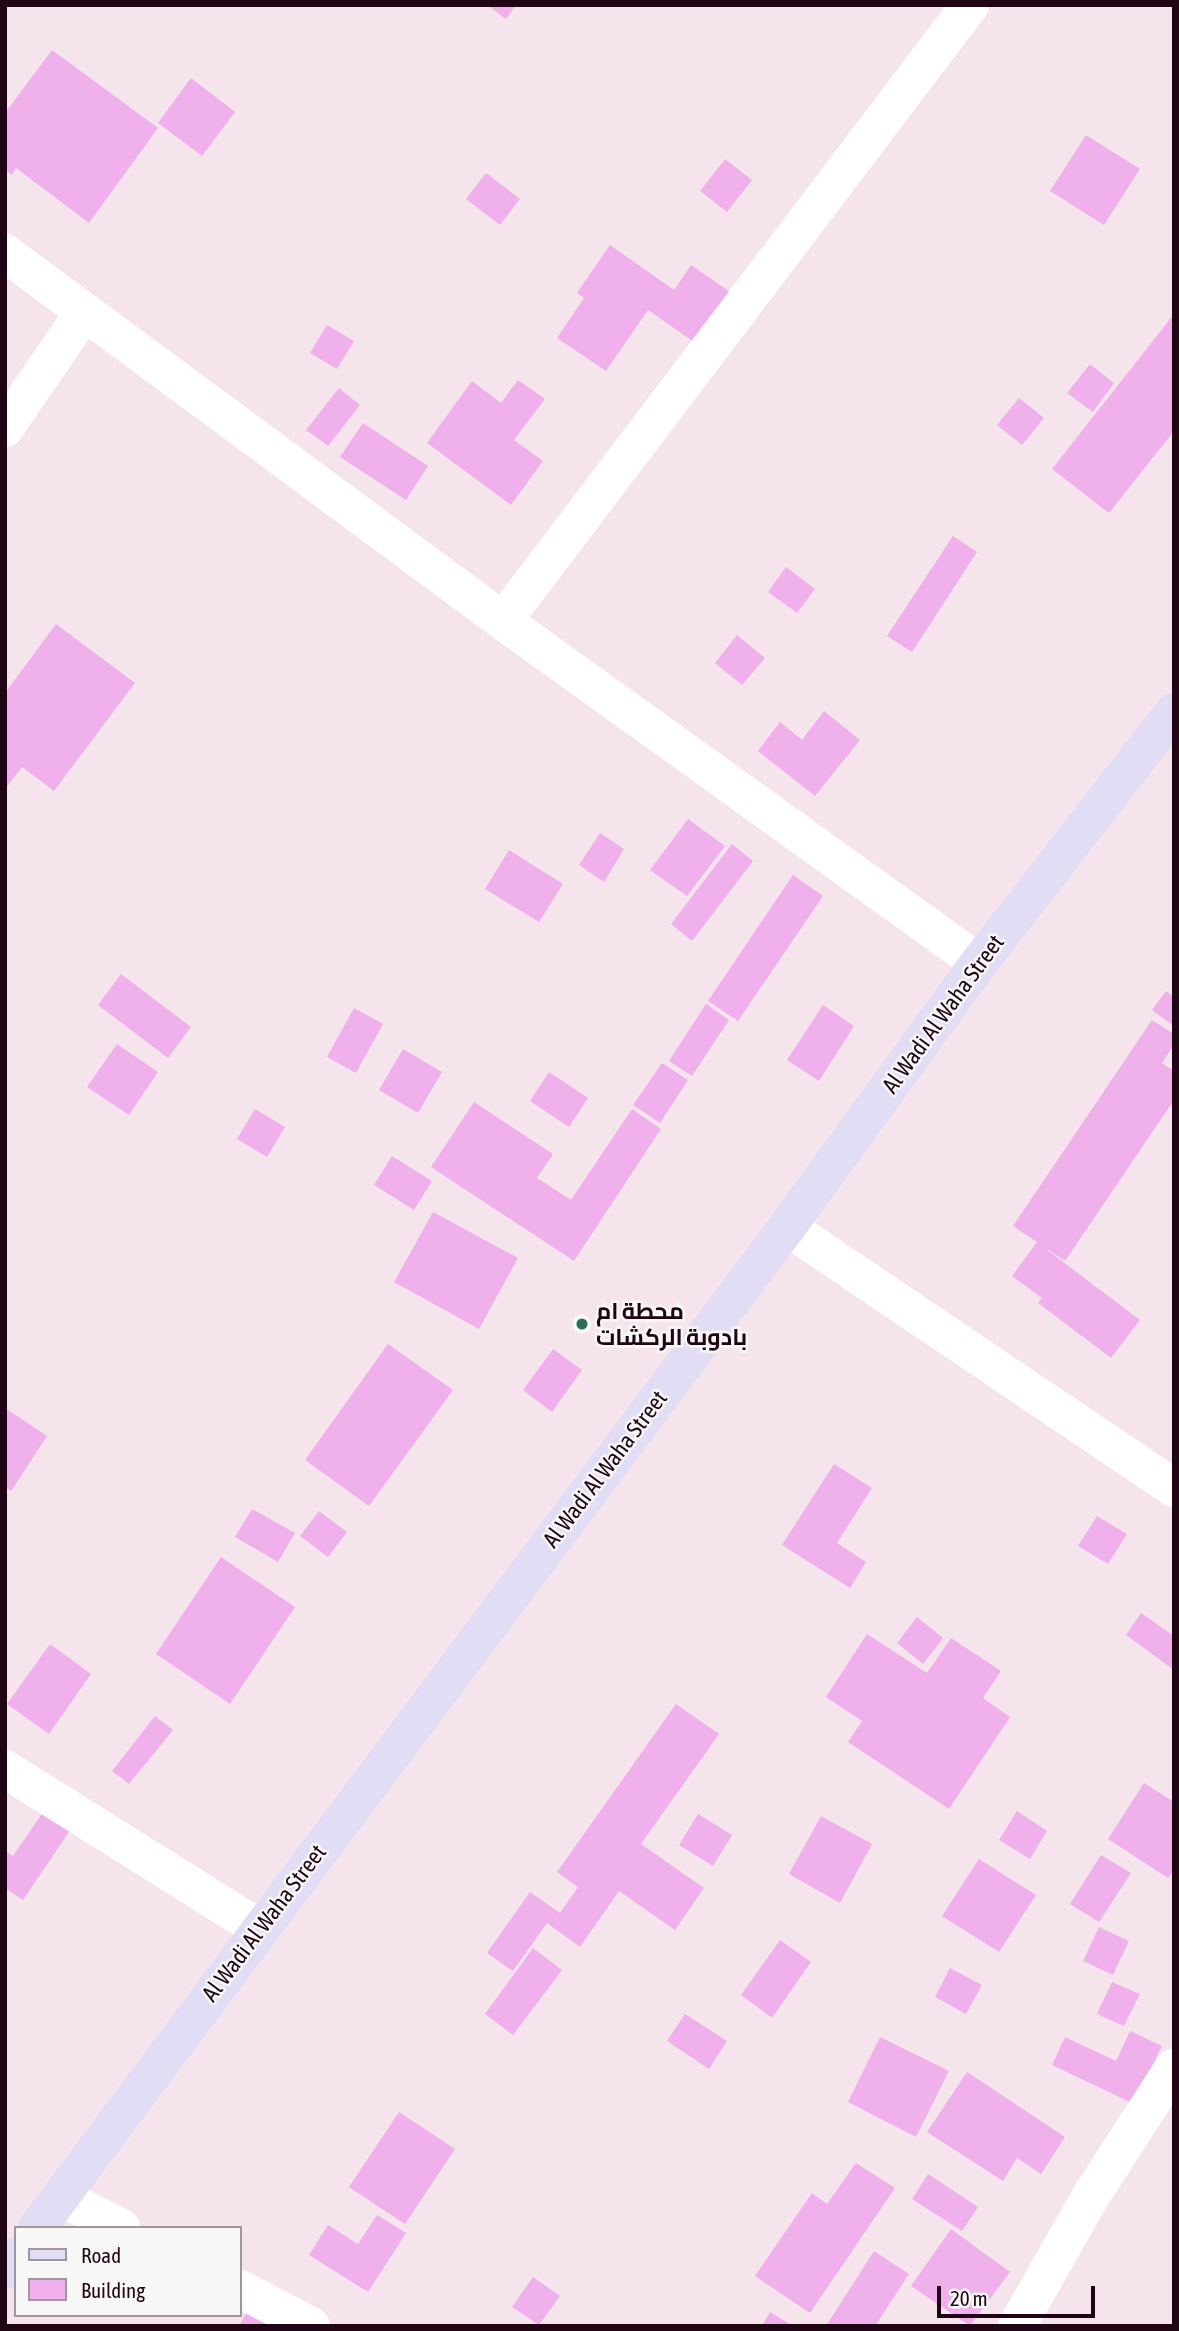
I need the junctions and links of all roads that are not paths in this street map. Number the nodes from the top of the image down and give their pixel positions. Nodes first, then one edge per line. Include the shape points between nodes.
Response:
1 (970, 5) edge
2 (5, 253) edge
3 (84, 312) junction
4 (5, 428) edge
5 (503, 621) junction
6 (1174, 712) edge
7 (979, 963) junction
8 (787, 1227) junction
9 (1174, 1488) edge
10 (5, 1769) edge
11 (260, 1929) junction
12 (1174, 2067) edge
13 (61, 2197) junction
14 (39, 2226) edge
15 (117, 2226) edge
16 (242, 2290) edge
17 (310, 2326) edge
18 (1017, 2326) edge

1 - 5 street
2 - 3 street
3 - 4 street
3 - 5 street
5 - 7 street
6 - 7 main road, Al Wadi Al Waha Street
7 - 8 main road, Al Wadi Al Waha Street
8 - 9 street
8 - 11 main road, Al Wadi Al Waha Street
10 - 11 street
11 - 13 main road, Al Wadi Al Waha Street
12 - 18 street via 1091,2196
13 - 14 main road, Al Wadi Al Waha Street
13 - 15 street
16 - 17 street

